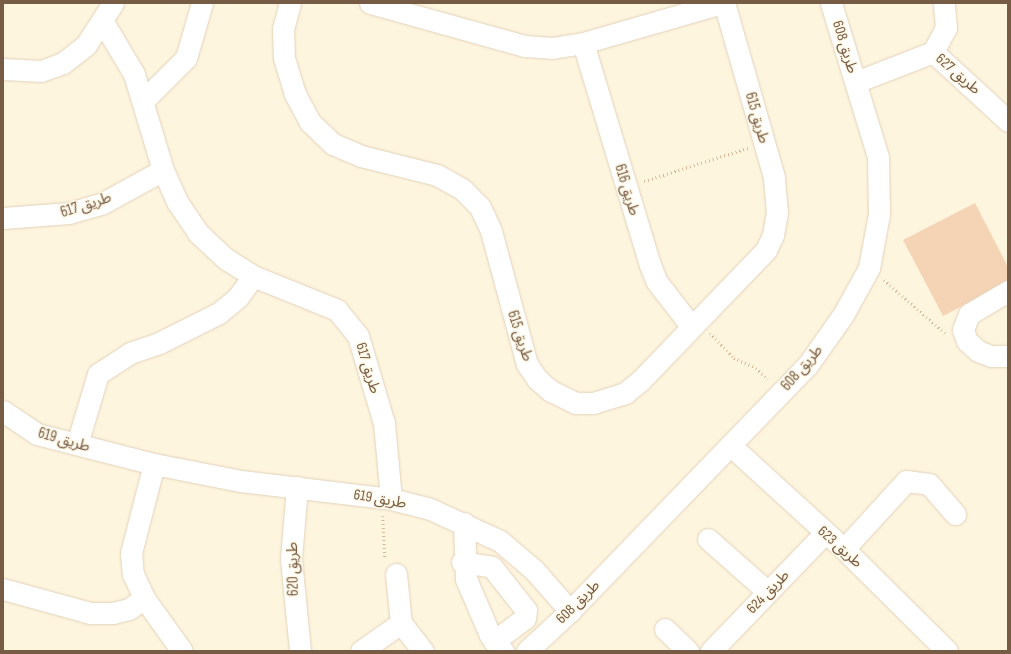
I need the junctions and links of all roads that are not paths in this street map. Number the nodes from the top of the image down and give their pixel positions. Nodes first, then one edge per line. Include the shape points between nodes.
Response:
1 (113, 3) edge
2 (202, 3) edge
3 (290, 3) edge
4 (723, 3) edge
5 (831, 3) edge
6 (944, 3) edge
7 (377, 4) edge
8 (103, 22) junction
9 (583, 43) junction
10 (933, 52) junction
11 (3, 69) edge
12 (856, 82) junction
13 (143, 101) junction
14 (1008, 121) edge
15 (163, 170) junction
16 (3, 218) edge
17 (253, 276) junction
18 (1008, 292) edge
19 (694, 323) junction
20 (1008, 356) edge
21 (3, 411) edge
22 (77, 444) junction
23 (730, 445) junction
24 (154, 464) junction
25 (296, 487) junction
26 (391, 499) junction
27 (955, 514) dead end
28 (464, 523) junction
29 (825, 533) junction
30 (708, 539) dead end
31 (844, 549) junction
32 (462, 562) junction
33 (396, 574) dead end
34 (3, 588) edge
35 (768, 592) junction
36 (144, 598) junction
37 (570, 612) junction
38 (401, 623) junction
39 (666, 629) dead end
40 (498, 646) edge
41 (714, 650) edge
42 (182, 651) edge
43 (300, 651) edge
44 (361, 651) edge
45 (423, 651) edge
46 (527, 651) edge
47 (688, 651) edge
48 (947, 651) edge

1 - 8 street
2 - 13 street via 186,58
3 - 19 street, طريق 615 via 283,29 284,58 295,94 310,122 333,144 450,181 480,207 491,231 527,364 536,379 551,391 576,402 604,401 625,393
4 - 9 street
4 - 19 street, طريق 615 via 774,177 777,213 773,235 766,250
5 - 12 street, طريق 608
6 - 10 street via 946,28
7 - 9 street via 525,46 552,48
8 - 11 street via 86,45 63,63 41,71
8 - 13 street, طريق 617 via 134,74
9 - 19 street, طريق 616 via 657,282
10 - 12 street, طريق 627
10 - 14 street, طريق 627
12 - 23 street, طريق 608 via 878,157 879,214 869,268 843,315 807,366
13 - 15 street, طريق 617
15 - 16 street, طريق 617 via 103,203 69,213
15 - 17 street, طريق 617 via 178,203 198,233 226,260
17 - 22 street via 238,297 219,313 159,343 130,354 98,374
17 - 26 street, طريق 617 via 337,310 358,336 384,423
18 - 20 street via 969,314 963,330 967,341 984,354
21 - 22 street, طريق 619 via 37,434
22 - 24 street, طريق 619
23 - 29 street, طريق 623
23 - 37 street, طريق 608
24 - 25 street, طريق 619 via 241,481
24 - 36 street via 131,553 133,574
25 - 26 street, طريق 619
25 - 43 street, طريق 620 via 291,559
26 - 28 street, طريق 619 via 428,508
27 - 31 street via 929,484 906,481
28 - 32 street
28 - 37 street, طريق 619 via 500,541 534,570
29 - 31 street, طريق 623
29 - 35 street, طريق 624
30 - 35 street
31 - 48 street, طريق 623
32 - 40 street via 466,579
32 - 40 street via 492,567 526,610 525,618
33 - 38 street
34 - 36 street via 90,613 113,613 130,609
35 - 41 street, طريق 624
36 - 42 street
37 - 46 street, طريق 608
38 - 44 street
38 - 45 street
39 - 47 street

